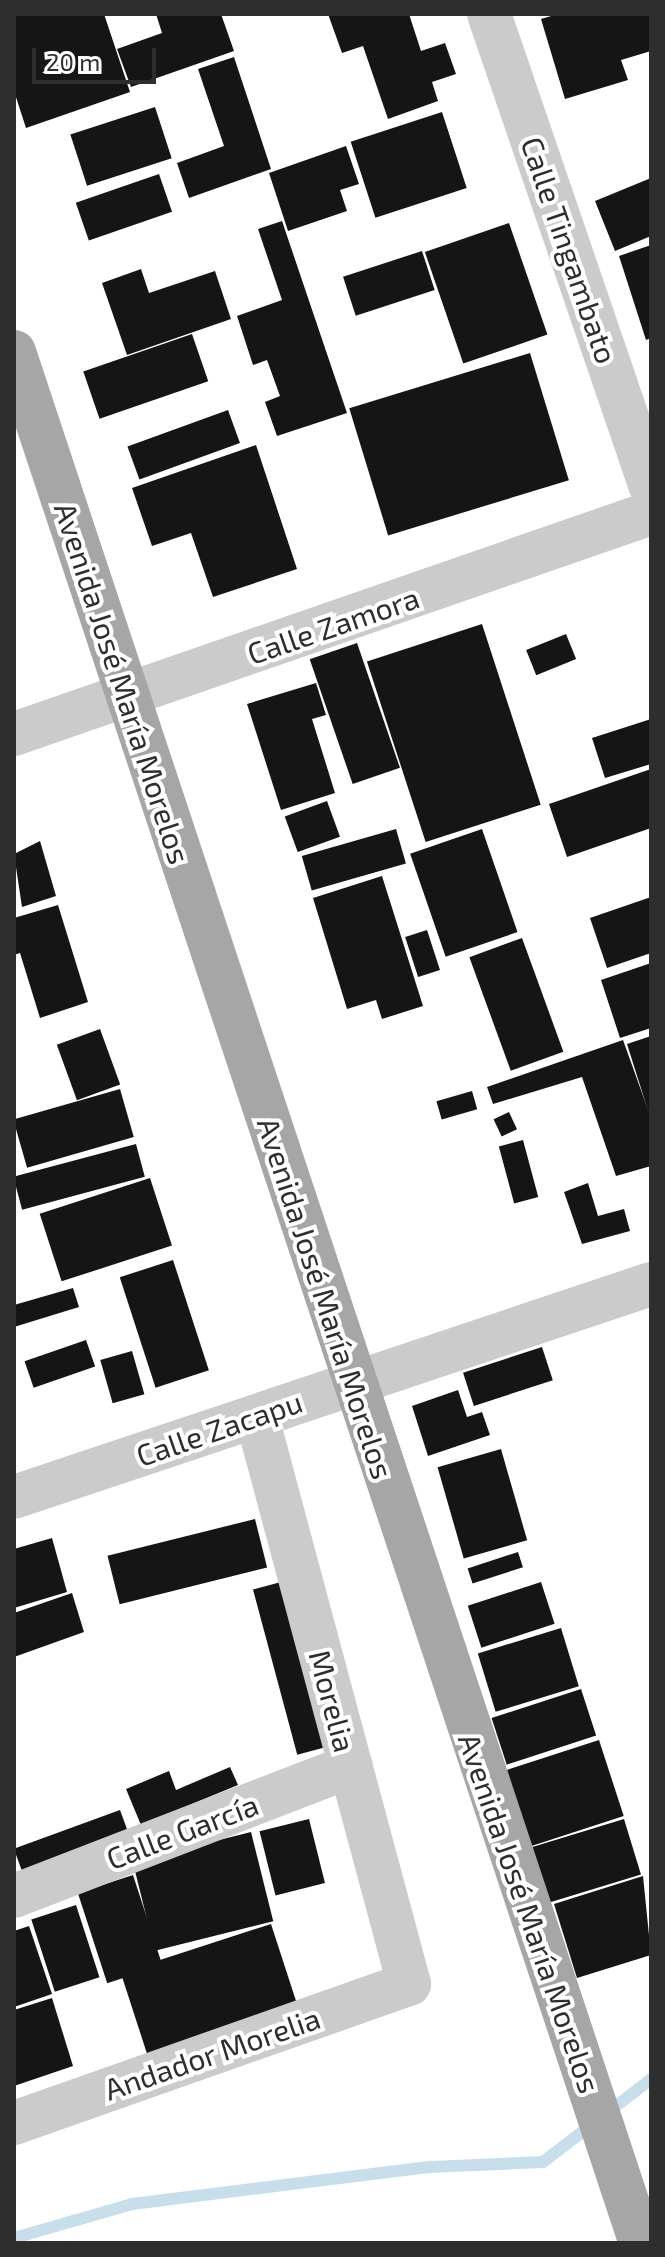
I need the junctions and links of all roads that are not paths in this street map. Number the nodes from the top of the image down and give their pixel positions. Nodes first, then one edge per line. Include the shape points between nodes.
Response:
1 (489, 14) edge
2 (14, 352) edge
3 (651, 486) edge
4 (651, 513) edge
5 (127, 697) junction
6 (14, 734) edge
7 (651, 1284) edge
8 (353, 1378) junction
9 (257, 1418) junction
10 (14, 1497) edge
11 (351, 1766) junction
12 (14, 1896) edge
13 (409, 1984) joint
14 (14, 2123) edge
15 (641, 2243) edge

1 - 3 street, Calle Tingambato
2 - 5 main road, Avenida José María Morelos
4 - 5 street, Calle Zamora
5 - 6 street, Calle Zamora
5 - 8 main road, Avenida José María Morelos
7 - 8 street, Calle Zacapu
8 - 9 street, Calle Zacapu
8 - 15 main road, Avenida José María Morelos
9 - 10 street, Calle Zacapu
9 - 11 street, Morelia
11 - 12 street, Calle García
11 - 13 street, Morelia
13 - 14 street, Andador Morelia

